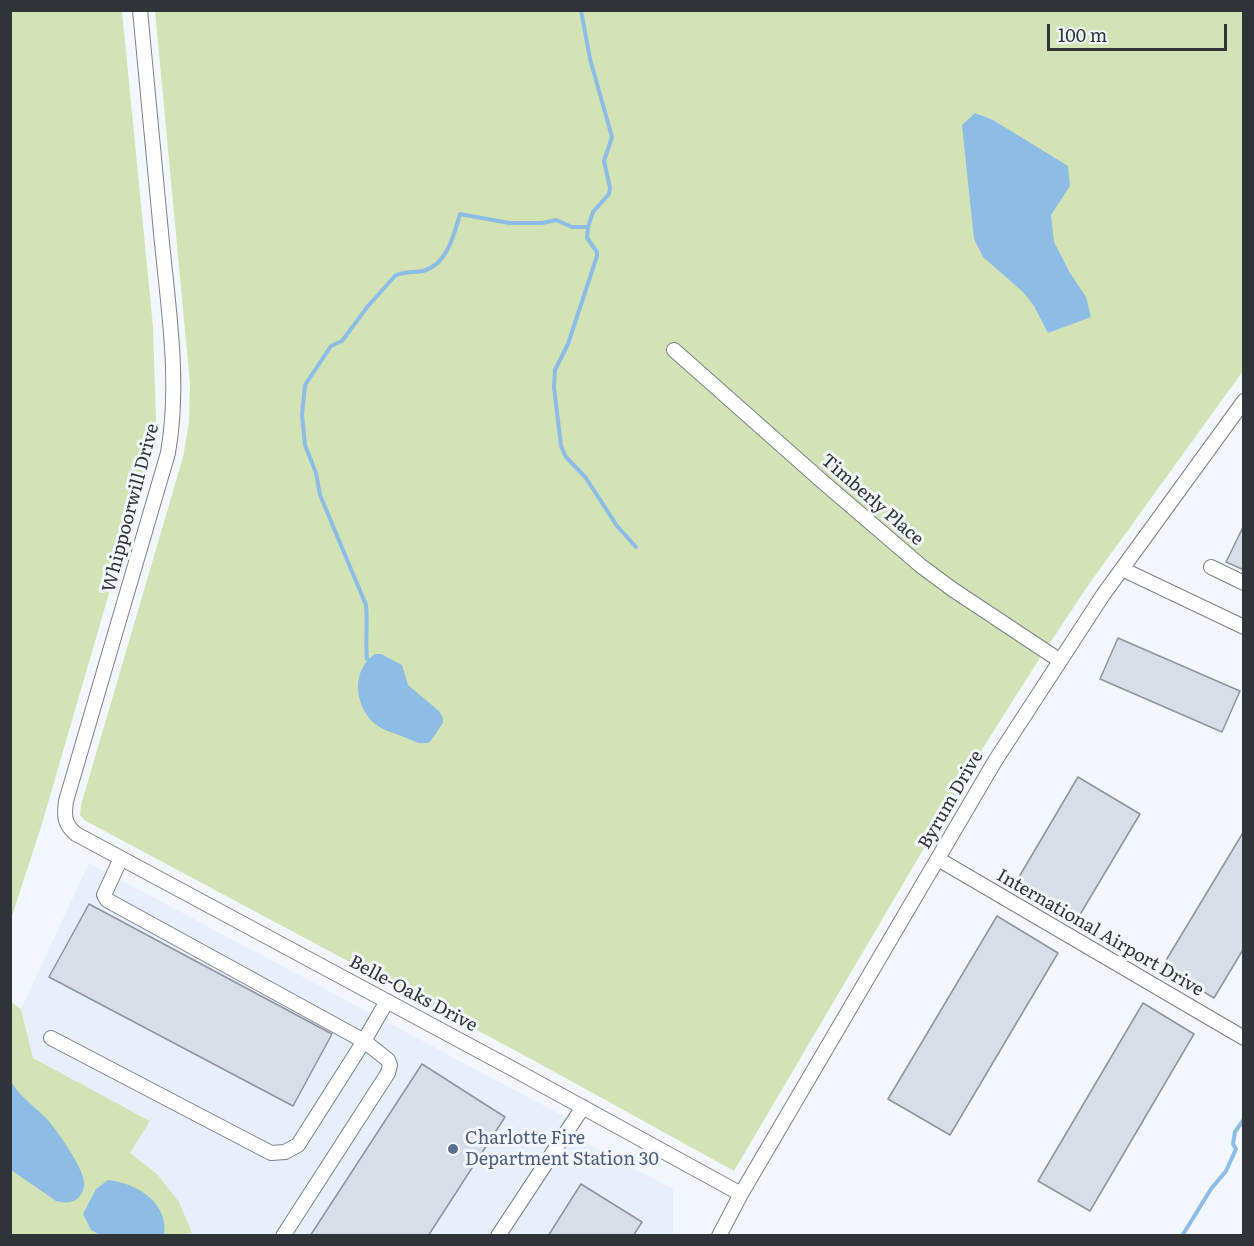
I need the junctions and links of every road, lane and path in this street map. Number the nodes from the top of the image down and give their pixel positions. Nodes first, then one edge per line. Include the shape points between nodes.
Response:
1 (140, 10) edge
2 (674, 351) dead end
3 (1244, 401) edge
4 (1211, 567) dead end
5 (1122, 569) junction
6 (1244, 583) edge
7 (1244, 627) edge
8 (1059, 660) junction
9 (68, 827) joint
10 (121, 858) junction
11 (938, 859) junction
12 (387, 1001) junction
13 (51, 1038) dead end
14 (1244, 1038) edge
15 (364, 1041) junction
16 (583, 1107) junction
17 (741, 1194) junction
18 (283, 1236) edge
19 (498, 1236) edge
20 (719, 1236) edge

1 - 9 street, Whippoorwill Drive via 170,324 174,421 66,801 64,819
2 - 8 street, Timberly Place via 921,566
3 - 5 street, Byrum Drive
4 - 6 street
5 - 7 street
5 - 8 street, Byrum Drive
8 - 11 street, Byrum Drive
9 - 10 street, Belle-Oaks Drive
10 - 12 street, Belle-Oaks Drive
10 - 15 street via 104,895 107,900
11 - 14 street, International Airport Drive
11 - 17 street, Byrum Drive
12 - 15 street
12 - 16 street, Belle-Oaks Drive
13 - 15 street via 271,1154 298,1145
15 - 18 street via 388,1060 388,1073
16 - 17 street, Belle-Oaks Drive
16 - 19 street
17 - 20 street, Byrum Drive

